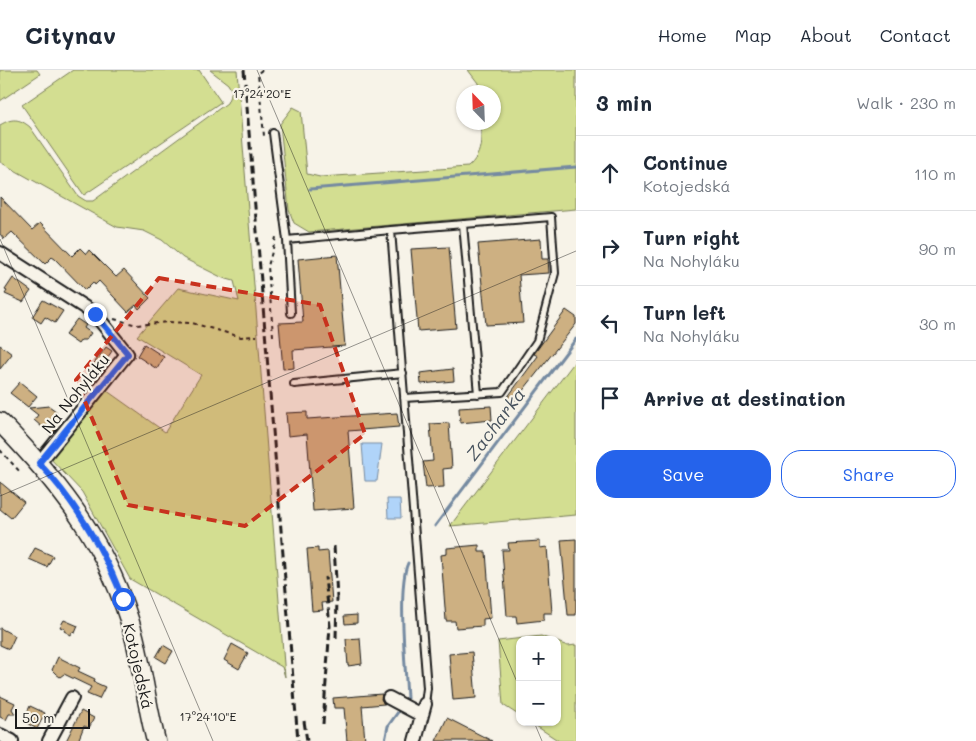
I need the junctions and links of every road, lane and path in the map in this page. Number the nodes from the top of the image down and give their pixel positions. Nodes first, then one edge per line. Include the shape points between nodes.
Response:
1 (262, 70) edge
2 (274, 133) dead end
3 (265, 140) dead end
4 (463, 224) junction
5 (391, 230) junction
6 (277, 234) dead end
7 (287, 240) junction
8 (0, 253) edge
9 (291, 313) dead end
10 (95, 314) junction
11 (257, 336) dead end
12 (273, 336) dead end
13 (402, 373) junction
14 (294, 384) dead end
15 (478, 394) junction
16 (404, 398) junction
17 (0, 422) edge
18 (0, 450) edge
19 (39, 463) junction
20 (21, 473) dead end
21 (72, 698) dead end
22 (389, 698) dead end
23 (423, 710) junction
24 (0, 735) edge
25 (12, 741) edge
26 (49, 741) edge
27 (156, 741) edge
28 (415, 741) edge

1 - 3 path via 258,73
2 - 7 lane
4 - 5 lane
4 - 15 lane
4 - 15 lane via 551,217 555,273 537,341 502,392
5 - 7 lane
5 - 13 lane
6 - 12 path via 268,266
7 - 9 lane
8 - 10 street, Na Nohyláku
10 - 11 path via 137,325 192,323 241,337
10 - 19 street, Na Nohyláku via 128,354
13 - 14 lane
13 - 16 lane
15 - 16 lane
16 - 23 lane via 427,688
17 - 19 main road, Kotojedská
18 - 20 path
19 - 27 main road, Kotojedská via 78,513 117,583 139,656
21 - 26 street
22 - 23 street
23 - 28 street
24 - 25 street

